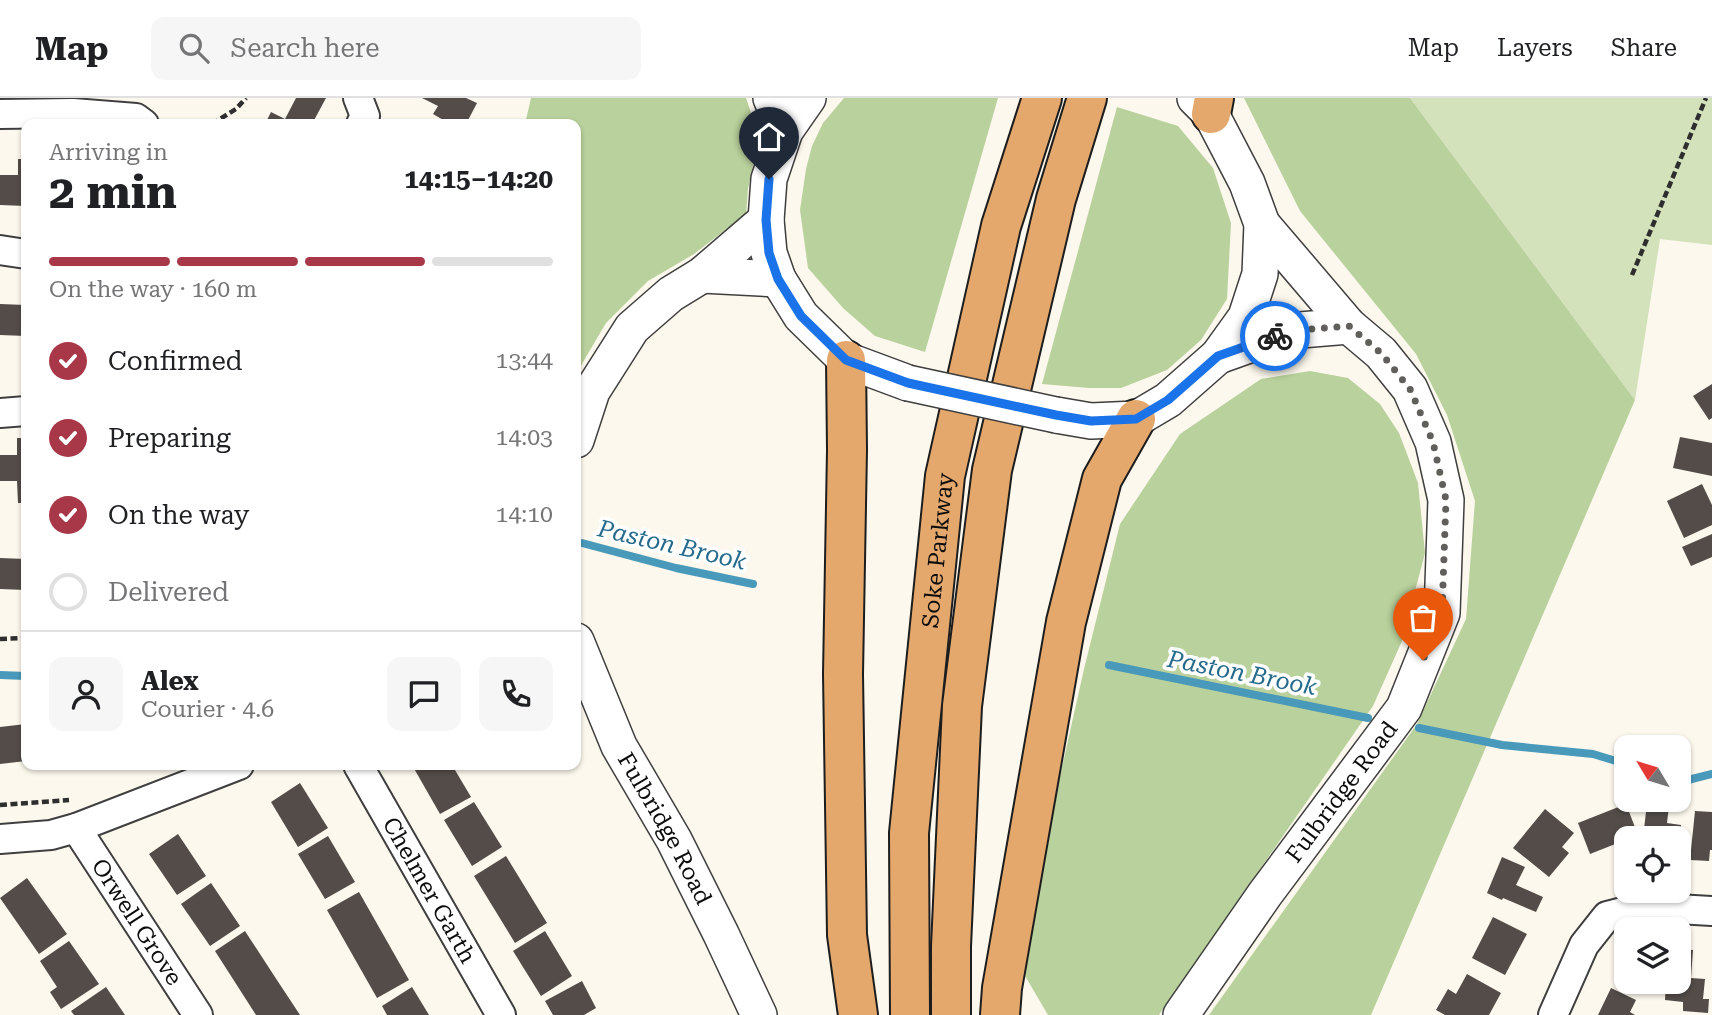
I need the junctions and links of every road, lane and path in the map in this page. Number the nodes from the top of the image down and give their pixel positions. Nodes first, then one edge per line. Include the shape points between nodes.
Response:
1 (246, 98) edge
2 (771, 98) edge
3 (808, 98) edge
4 (1042, 98) edge
5 (1087, 98) edge
6 (1706, 98) edge
7 (1207, 103) edge
8 (139, 113) edge
9 (0, 114) edge
10 (220, 119) edge
11 (785, 131) junction
12 (766, 220) junction
13 (1262, 223) junction
14 (0, 250) edge
15 (21, 253) edge
16 (702, 275) junction
17 (1632, 275) dead end
18 (778, 279) junction
19 (1349, 326) junction
20 (1218, 356) junction
21 (846, 360) junction
22 (21, 411) edge
23 (0, 413) edge
24 (1136, 419) junction
25 (581, 425) edge
26 (21, 638) edge
27 (0, 639) edge
28 (581, 653) edge
29 (226, 770) edge
30 (361, 770) edge
31 (71, 800) dead end
32 (0, 805) edge
33 (76, 828) junction
34 (0, 839) edge
35 (1712, 911) edge
36 (198, 1015) edge
37 (501, 1015) edge
38 (759, 1015) edge
39 (858, 1015) edge
40 (910, 1015) edge
41 (951, 1015) edge
42 (1000, 1015) edge
43 (1181, 1015) edge
44 (1553, 1015) edge

1 - 10 path
2 - 11 street
3 - 11 street
4 - 40 highway, Soke Parkway via 1001,226 945,477 909,834
5 - 41 highway, Soke Parkway via 1056,199 992,470 962,706
6 - 17 path
7 - 13 street
8 - 9 street
11 - 12 street via 769,179
12 - 16 street
12 - 18 street via 769,253
13 - 19 street, Fulbridge Road
13 - 20 street via 1260,274 1245,317
14 - 15 street
16 - 18 street
16 - 25 street via 671,294 632,328 592,391
18 - 21 street via 801,316
19 - 20 street via 1288,331
19 - 43 street, Fulbridge Road via 1381,353 1410,389 1433,442 1446,500 1442,613 1404,708
20 - 24 street via 1168,400
21 - 24 street, bridge via 908,383 1056,415 1091,421
21 - 39 highway via 846,936
22 - 23 street
24 - 42 highway via 1102,480 1066,622
26 - 27 path
28 - 38 street, Fulbridge Road via 619,746 674,840
29 - 33 street
30 - 37 street, Chelmer Garth
31 - 32 path
33 - 34 street
33 - 36 street, Orwell Grove
35 - 44 street via 1642,906 1607,916 1584,946

